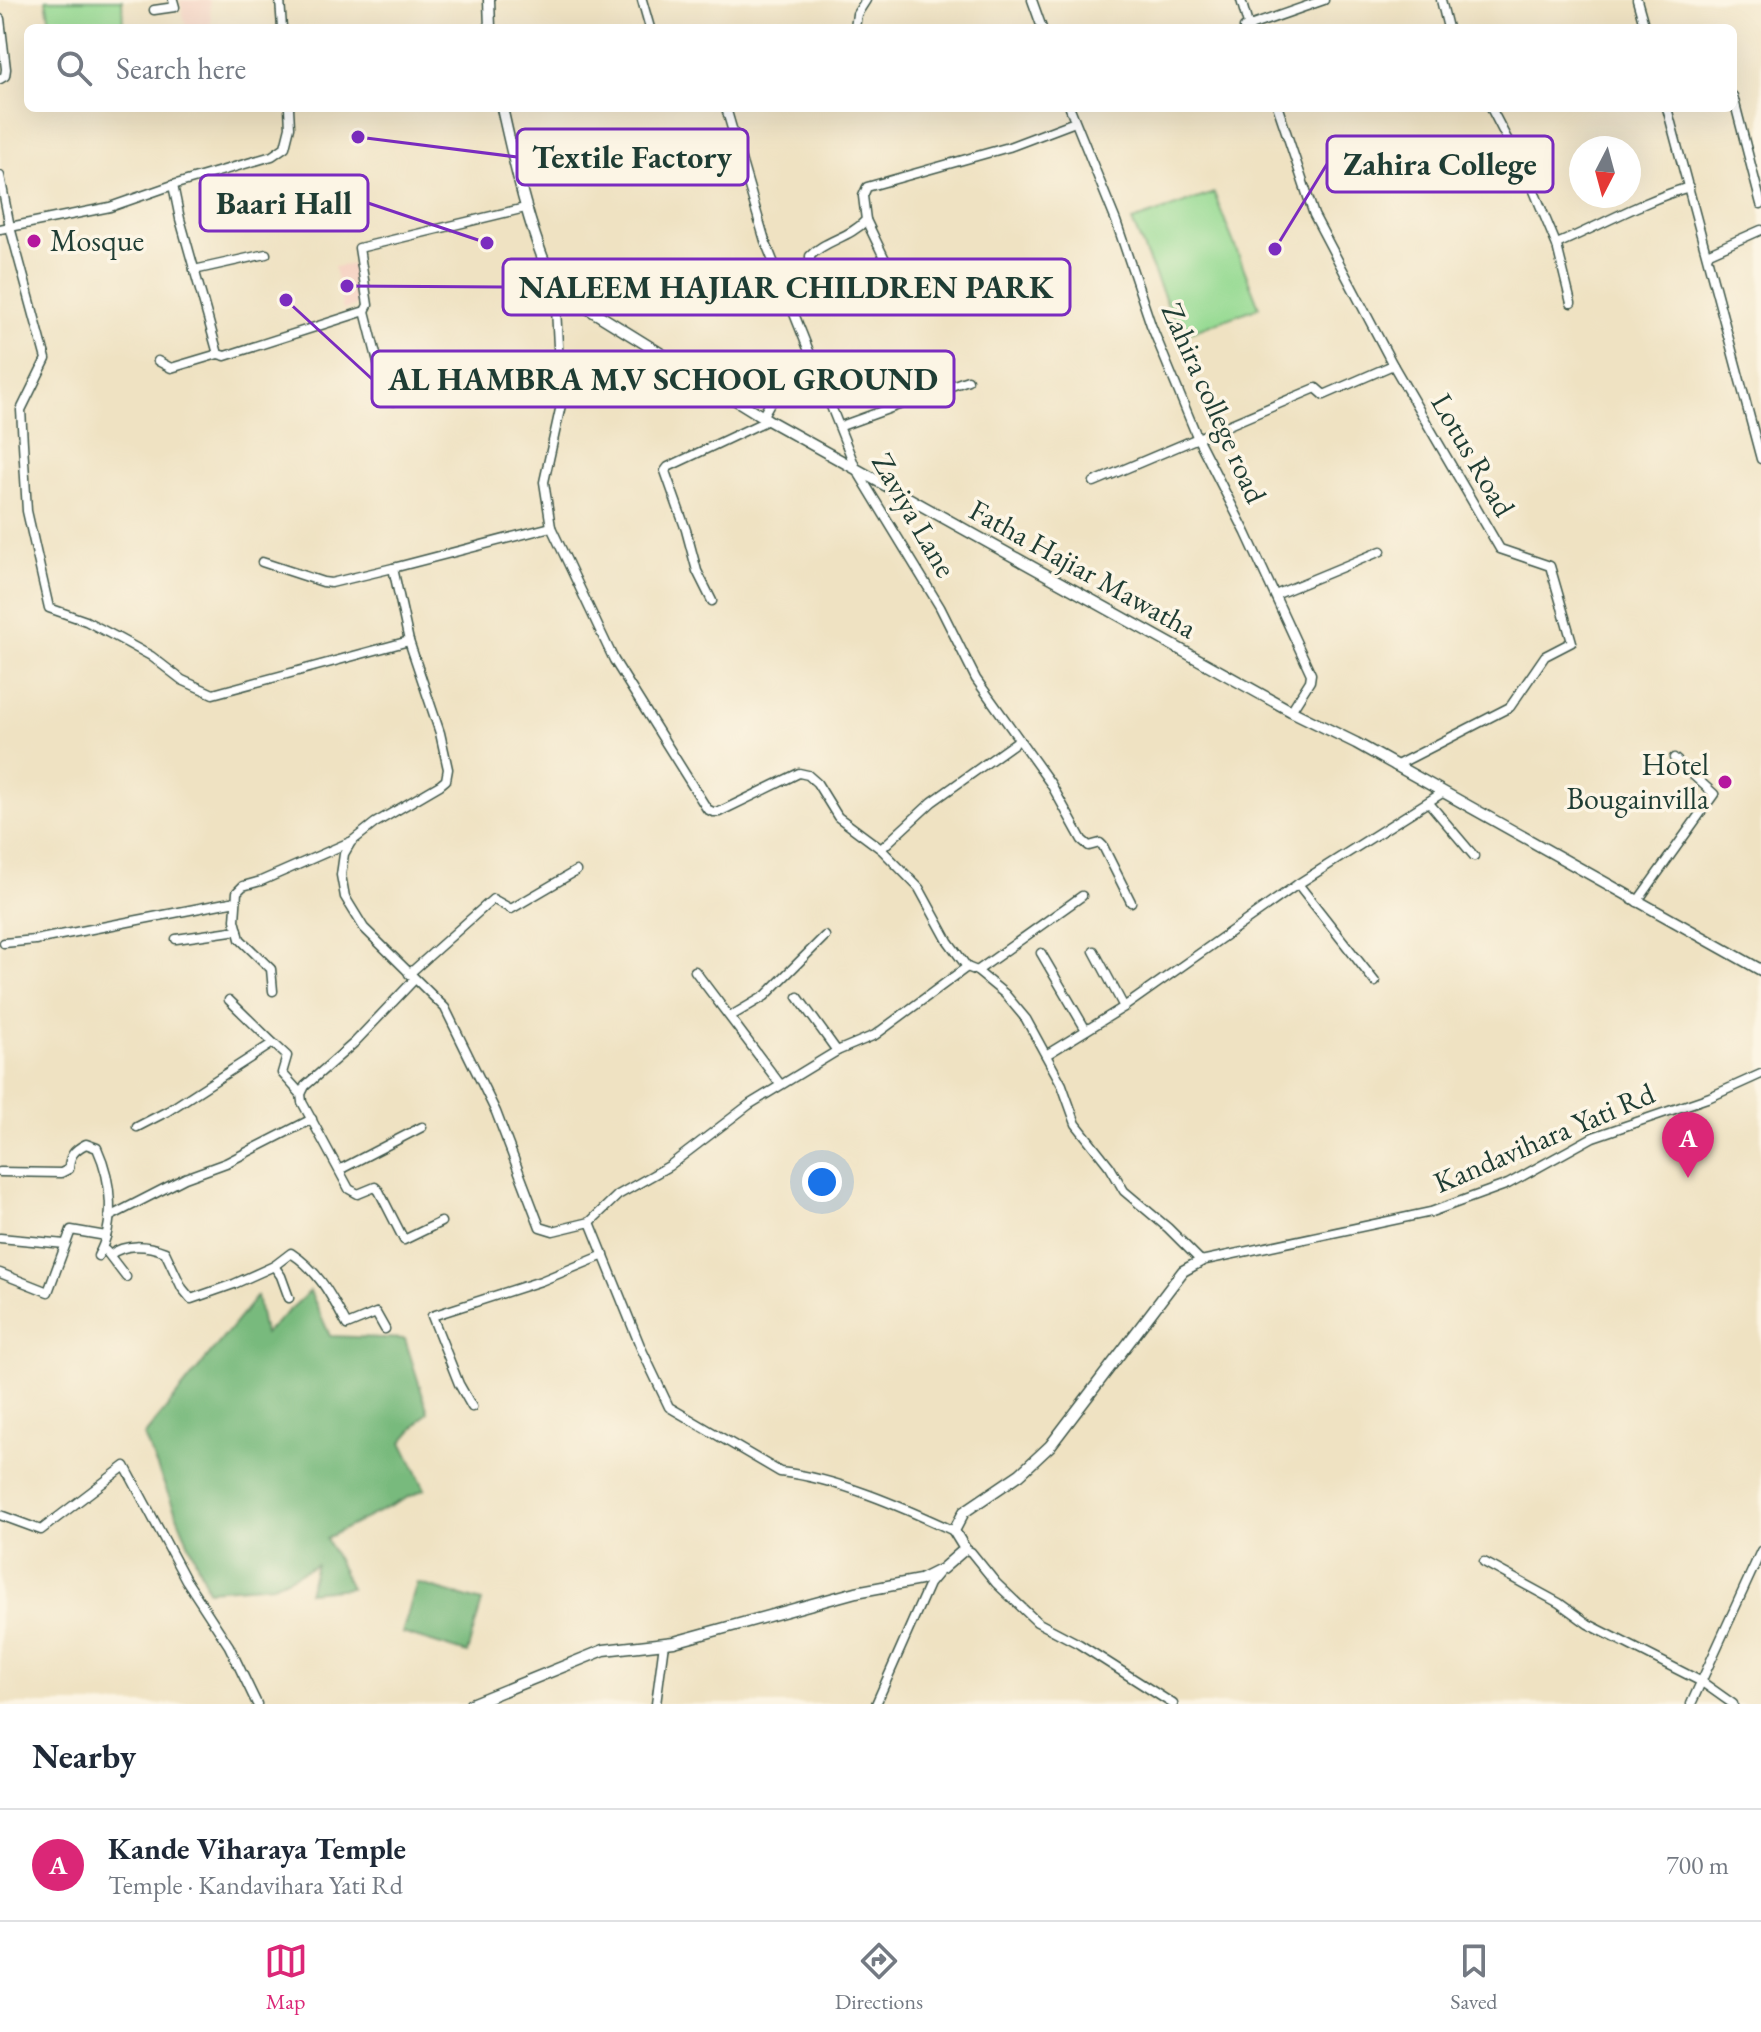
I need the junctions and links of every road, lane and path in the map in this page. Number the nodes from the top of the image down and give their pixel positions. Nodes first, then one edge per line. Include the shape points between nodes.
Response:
1 (173, 0) edge
2 (280, 0) edge
3 (489, 0) edge
4 (642, 0) edge
5 (866, 0) edge
6 (1032, 0) edge
7 (1241, 0) edge
8 (1324, 0) edge
9 (1441, 0) edge
10 (1637, 0) edge
11 (154, 10) dead end
12 (0, 19) edge
13 (282, 24) edge
14 (490, 24) edge
15 (649, 24) edge
16 (856, 24) edge
17 (1041, 24) edge
18 (1246, 24) edge
19 (1256, 24) edge
20 (1447, 24) edge
21 (1644, 24) edge
22 (0, 79) edge
23 (1737, 111) edge
24 (289, 112) edge
25 (503, 112) edge
26 (727, 112) edge
27 (1071, 112) edge
28 (1279, 112) edge
29 (1493, 112) edge
30 (1668, 112) edge
31 (1075, 122) junction
32 (0, 176) edge
33 (173, 185) junction
34 (1689, 187) junction
35 (1761, 204) edge
36 (525, 208) junction
37 (866, 220) junction
38 (5, 228) edge
39 (1761, 230) edge
40 (1557, 244) junction
41 (266, 254) dead end
42 (1707, 254) junction
43 (194, 270) junction
44 (555, 288) junction
45 (1571, 303) dead end
46 (790, 305) junction
47 (907, 305) dead end
48 (365, 311) junction
49 (218, 354) junction
50 (158, 361) dead end
51 (1393, 365) junction
52 (968, 380) dead end
53 (778, 389) dead end
54 (411, 397) dead end
55 (765, 419) junction
56 (841, 426) junction
57 (1198, 439) junction
58 (1761, 459) edge
59 (856, 469) junction
60 (1094, 482) dead end
61 (551, 527) junction
62 (1381, 551) dead end
63 (262, 562) dead end
64 (393, 568) junction
65 (1275, 595) junction
66 (712, 601) dead end
67 (409, 641) junction
68 (1291, 711) junction
69 (1019, 740) junction
70 (1674, 758) dead end
71 (1395, 767) junction
72 (1442, 793) junction
73 (1429, 803) junction
74 (351, 842) junction
75 (881, 849) junction
76 (1474, 856) dead end
77 (576, 871) dead end
78 (1298, 884) junction
79 (1082, 896) dead end
80 (236, 901) junction
81 (1131, 902) dead end
82 (1637, 902) junction
83 (238, 930) junction
84 (825, 936) dead end
85 (176, 939) dead end
86 (4, 943) dead end
87 (1094, 951) dead end
88 (1041, 953) dead end
89 (967, 967) junction
90 (1761, 970) edge
91 (695, 971) dead end
92 (977, 971) junction
93 (412, 977) junction
94 (1375, 982) dead end
95 (273, 991) dead end
96 (798, 997) dead end
97 (229, 1000) dead end
98 (1124, 1007) junction
99 (731, 1016) junction
100 (1086, 1030) junction
101 (273, 1043) junction
102 (837, 1051) junction
103 (1046, 1055) junction
104 (1761, 1074) edge
105 (780, 1084) junction
106 (301, 1094) junction
107 (312, 1119) junction
108 (137, 1127) dead end
109 (422, 1127) dead end
110 (339, 1170) junction
111 (0, 1172) edge
112 (109, 1217) junction
113 (441, 1222) dead end
114 (590, 1222) junction
115 (106, 1236) junction
116 (0, 1238) edge
117 (65, 1244) junction
118 (110, 1255) junction
119 (604, 1255) junction
120 (1201, 1261) junction
121 (274, 1266) junction
122 (0, 1273) edge
123 (126, 1277) dead end
124 (289, 1298) dead end
125 (385, 1329) dead end
126 (472, 1407) dead end
127 (0, 1515) edge
128 (954, 1531) junction
129 (965, 1549) junction
130 (1761, 1551) edge
131 (1484, 1562) dead end
132 (942, 1569) junction
133 (664, 1643) junction
134 (1702, 1682) junction
135 (257, 1704) edge
136 (471, 1704) edge
137 (656, 1704) edge
138 (876, 1704) edge
139 (1173, 1704) edge
140 (1691, 1704) edge
141 (1733, 1704) edge

1 - 11 street via 175,7
2 - 13 street
3 - 14 street
4 - 15 street
5 - 16 street
6 - 17 street
7 - 18 street
8 - 19 street
9 - 20 street
10 - 21 street
12 - 22 street via 6,69
23 - 35 street
24 - 33 street via 285,147 272,156
25 - 36 street
26 - 46 street, Zaviya Lane
27 - 31 street, Zahira college road
28 - 51 street, Lotus Road via 1314,215
29 - 40 street
30 - 34 street
31 - 37 street via 1009,147 867,187
31 - 57 street, Zahira college road
32 - 38 street
33 - 38 street via 110,207
33 - 43 street
34 - 40 street via 1651,198
34 - 42 street
36 - 44 street
36 - 48 street via 359,248
37 - 46 street via 817,248 810,256 817,295
37 - 47 street
38 - 67 street via 46,359 21,410 27,511 49,608 86,621 213,694
39 - 42 street
40 - 45 street
41 - 43 street
42 - 58 street
43 - 49 street
44 - 55 street, Fatha Hajiar Mawatha
44 - 61 street via 561,405 544,482
46 - 56 street, Zaviya Lane
48 - 49 street
48 - 54 street via 382,378 390,382 394,401
49 - 50 street via 171,368
51 - 57 street via 1324,395 1316,388
51 - 71 street, Lotus Road via 1500,549 1550,566 1572,642 1545,656 1510,707
52 - 56 street
53 - 55 street
55 - 59 street, Fatha Hajiar Mawatha
55 - 66 street via 665,469 697,571
56 - 59 street, Zaviya Lane
57 - 60 street
57 - 65 street, Zahira college road
59 - 68 street, Fatha Hajiar Mawatha
59 - 69 street, Zaviya Lane via 940,607 976,679
61 - 64 street
61 - 75 street via 614,660 707,809 719,812 799,773 808,775 838,817
62 - 65 street
63 - 64 street via 331,583
64 - 67 street
65 - 68 street, Zahira college road via 1311,674
67 - 74 street via 440,733 446,780
68 - 71 street, Fatha Hajiar Mawatha
69 - 75 street via 932,802
69 - 81 street, Zaviya Lane via 1082,840 1103,846
70 - 82 street via 1714,794
71 - 72 street, Fatha Hajiar Mawatha
72 - 73 street
72 - 82 street, Fatha Hajiar Mawatha
73 - 76 street
73 - 78 street
74 - 80 street via 243,886
74 - 93 street via 341,875 345,897 364,928
75 - 89 street via 919,888
77 - 93 street via 511,909 493,899
78 - 94 street
78 - 98 street
79 - 92 street
80 - 83 street
80 - 86 street
82 - 90 street, Fatha Hajiar Mawatha
83 - 85 street
83 - 95 street via 240,939 271,969
84 - 99 street via 765,996
87 - 98 street
88 - 100 street
89 - 92 street
89 - 102 street via 875,1035
91 - 99 street
92 - 103 street via 1019,1011
93 - 106 street
93 - 114 street via 445,1008 496,1112 540,1227 553,1231
96 - 102 street
97 - 101 street
98 - 100 street
99 - 105 street
100 - 103 street
101 - 106 street via 287,1056 282,1073
101 - 108 street
102 - 105 street
103 - 120 street via 1076,1124 1124,1191
104 - 120 street, Kandavihara Yati Rd via 1593,1137 1508,1184 1431,1212
105 - 114 street via 669,1166 618,1195
106 - 107 street
107 - 110 street
107 - 112 street
109 - 110 street
110 - 113 street via 354,1193 375,1187 379,1191 404,1240
111 - 112 street via 61,1173 69,1169 77,1148 97,1148 109,1189
112 - 115 street
114 - 119 street
115 - 117 street via 71,1230
115 - 118 street via 101,1252
116 - 117 street
117 - 122 street via 48,1292
118 - 121 street via 120,1247 165,1252 191,1299
118 - 123 street
119 - 126 street via 432,1316
119 - 128 street via 669,1407 780,1472 895,1504
120 - 128 street via 1183,1271 1050,1446 964,1512
121 - 124 street
121 - 125 street via 291,1253 323,1281 347,1325 376,1313
127 - 135 street via 41,1530 125,1466
128 - 129 street
129 - 132 street
129 - 139 street via 1037,1622
130 - 134 street
131 - 134 street via 1588,1624
132 - 133 street via 920,1580
132 - 138 street via 929,1584
133 - 136 street via 604,1650
133 - 137 street
134 - 140 street
134 - 141 street

